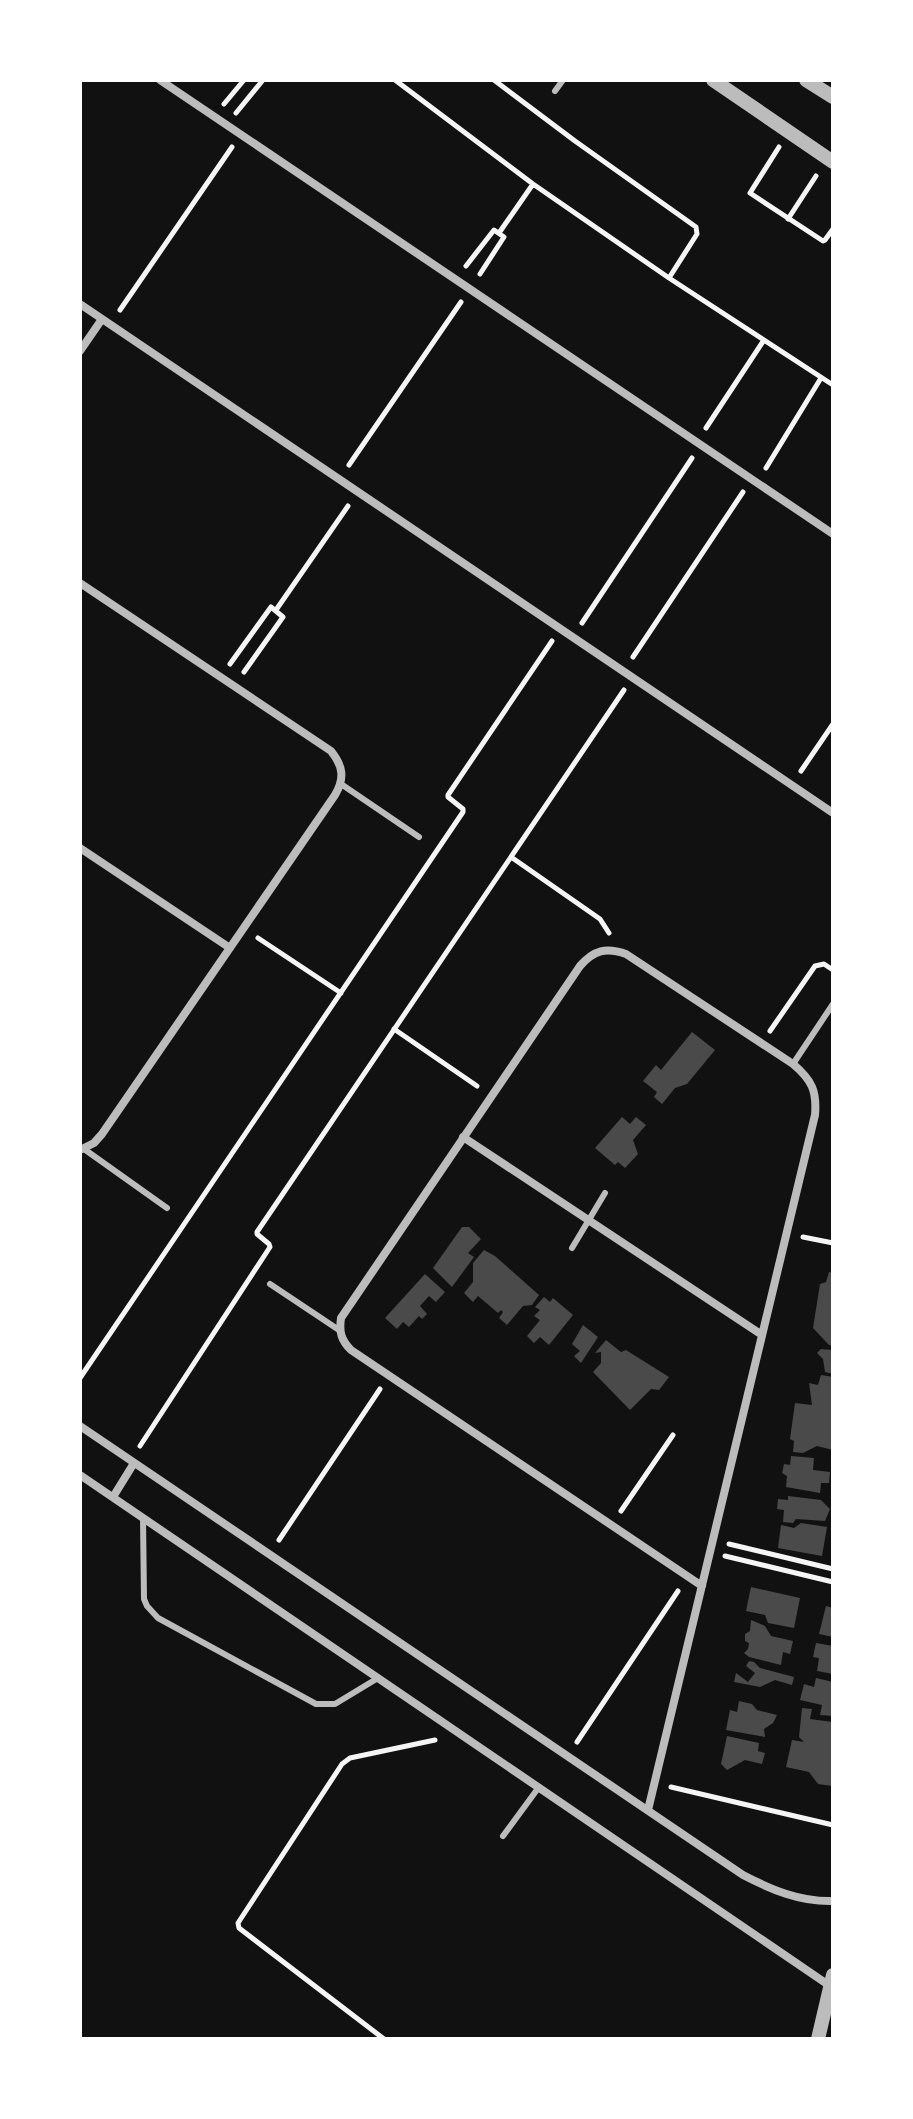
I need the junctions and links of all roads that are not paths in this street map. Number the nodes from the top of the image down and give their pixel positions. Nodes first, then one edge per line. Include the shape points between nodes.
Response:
1 (160, 80) edge
2 (563, 80) edge
3 (713, 80) edge
4 (806, 80) edge
5 (555, 91) dead end
6 (833, 97) edge
7 (830, 160) edge
8 (80, 304) edge
9 (106, 322) junction
10 (80, 351) edge
11 (833, 534) edge
12 (80, 583) edge
13 (341, 784) junction
14 (833, 813) edge
15 (419, 837) dead end
16 (80, 848) edge
17 (230, 948) junction
18 (833, 1004) edge
19 (793, 1064) junction
20 (463, 1137) junction
21 (82, 1150) edge
22 (605, 1193) dead end
23 (167, 1208) dead end
24 (589, 1220) junction
25 (572, 1248) dead end
26 (270, 1284) dead end
27 (339, 1330) junction
28 (762, 1335) junction
29 (80, 1426) edge
30 (132, 1462) junction
31 (80, 1475) edge
32 (113, 1497) junction
33 (143, 1518) junction
34 (702, 1586) junction
35 (378, 1678) junction
36 (539, 1787) junction
37 (648, 1810) junction
38 (503, 1836) dead end
39 (833, 1901) edge
40 (832, 1980) edge
41 (818, 2039) edge

1 - 11 street
2 - 5 lane
3 - 7 street
4 - 6 street
8 - 9 street
9 - 10 street
9 - 14 street
12 - 13 street via 331,751 343,772
13 - 15 lane
13 - 17 street
16 - 17 street
17 - 21 street via 102,1134
18 - 19 lane
19 - 20 street via 626,954 600,950 580,966
19 - 28 street via 813,1086 815,1115
20 - 24 street
20 - 27 street via 341,1318
21 - 23 lane
22 - 24 lane
24 - 25 lane
24 - 28 street
26 - 27 lane
27 - 34 street via 351,1350
28 - 34 street
29 - 30 street
30 - 32 street
30 - 37 street
31 - 32 street
32 - 33 street
33 - 35 street
33 - 35 lane via 144,1599 158,1618 316,1704 335,1704
34 - 37 street
35 - 36 street
36 - 38 lane
36 - 40 street
37 - 39 street via 769,1888
40 - 41 street

